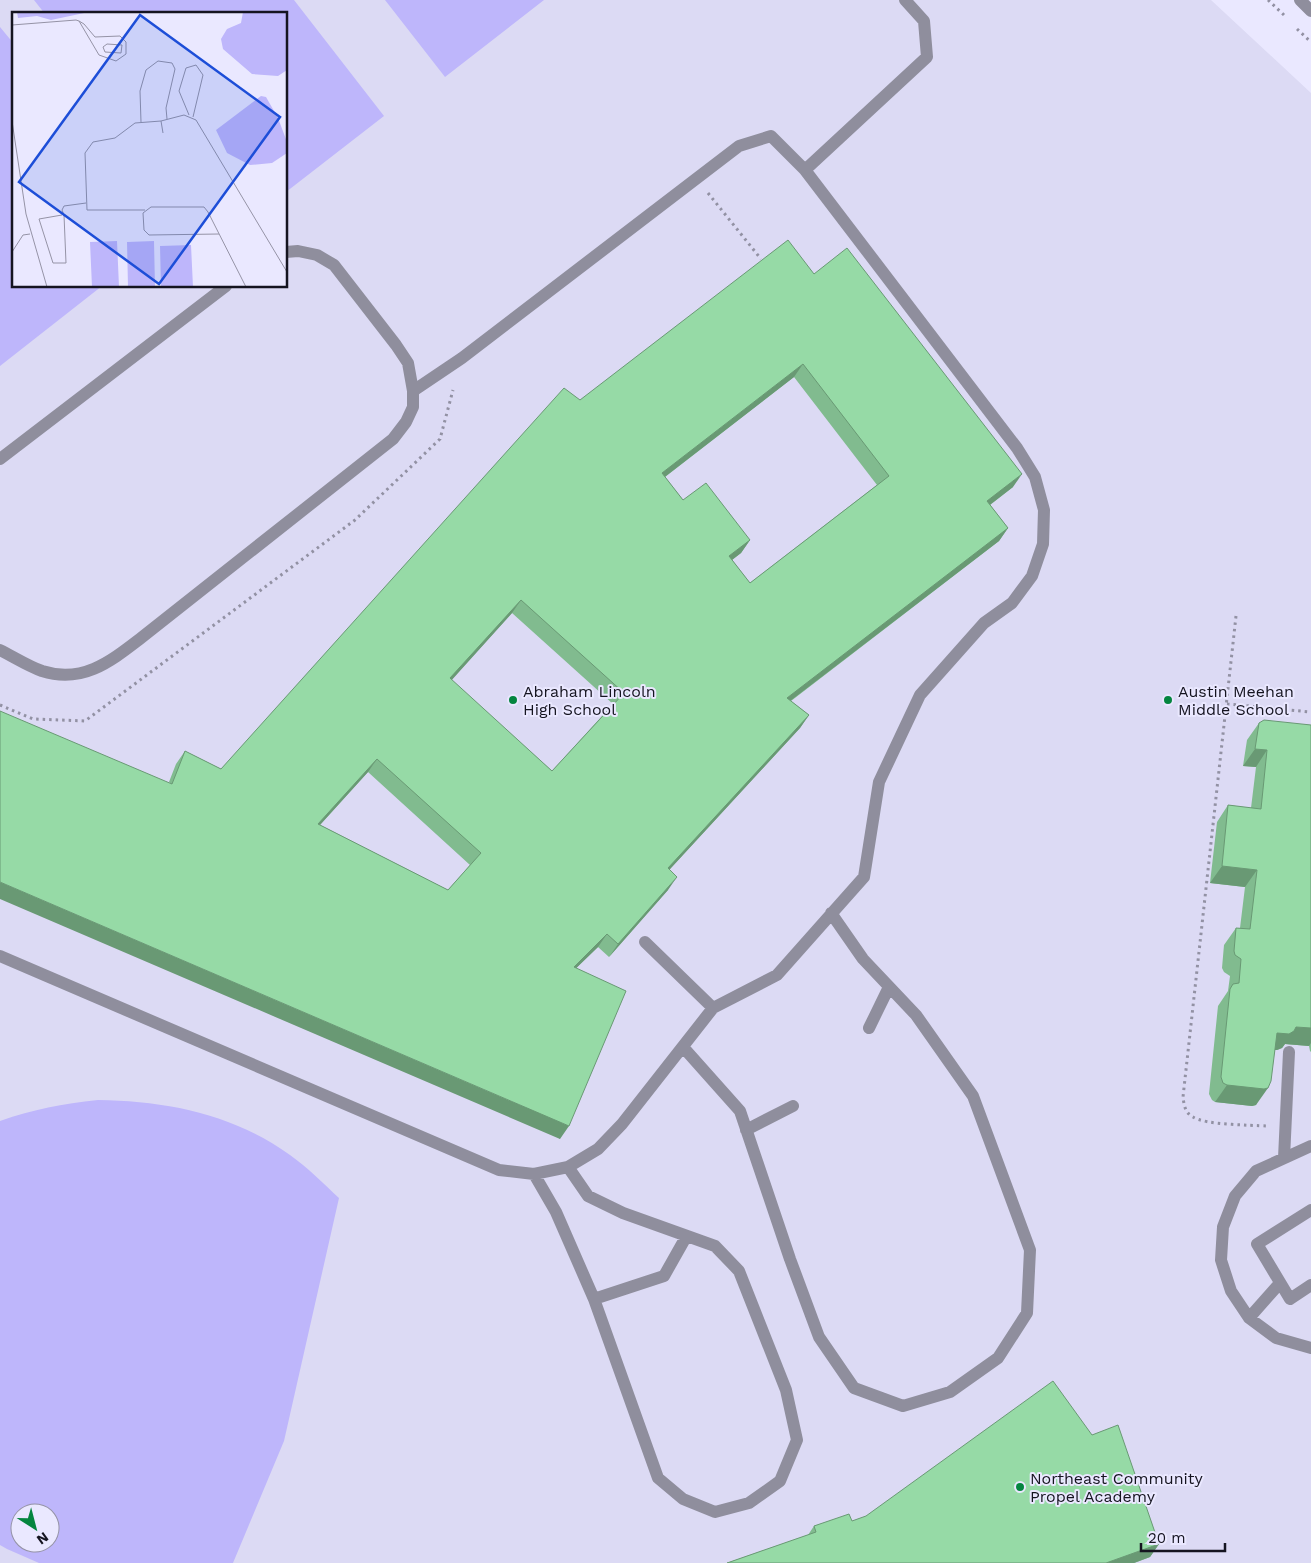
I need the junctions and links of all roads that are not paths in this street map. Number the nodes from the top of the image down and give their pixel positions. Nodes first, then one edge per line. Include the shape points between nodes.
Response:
1 (905, 0) edge
2 (1300, 0) edge
3 (1311, 10) edge
4 (805, 170) junction
5 (288, 252) edge
6 (223, 288) edge
7 (414, 391) junction
8 (0, 459) edge
9 (0, 650) edge
10 (831, 914) junction
11 (645, 942) dead end
12 (0, 956) edge
13 (890, 987) junction
14 (713, 1008) junction
15 (869, 1028) dead end
16 (683, 1047) junction
17 (1289, 1052) edge
18 (793, 1106) dead end
19 (746, 1130) junction
20 (1311, 1146) edge
21 (1284, 1158) junction
22 (568, 1167) junction
23 (534, 1174) junction
24 (1311, 1210) edge
25 (686, 1237) junction
26 (1280, 1283) junction
27 (1311, 1285) edge
28 (594, 1299) junction
29 (1249, 1318) junction
30 (1311, 1348) edge

1 - 4 street via 924,21 928,57
2 - 3 street
4 - 7 street via 771,136 739,146 462,358
4 - 10 street via 1017,448 1035,477 1044,510 1043,544 1032,576 1012,603 984,624 920,695 879,782 864,877
5 - 7 street via 298,250 317,255 334,265 408,363
6 - 8 street
7 - 9 street via 413,407 393,439 107,663 90,672 66,674 43,671
10 - 13 street via 863,959
10 - 14 street via 777,976
11 - 14 street
12 - 23 street via 499,1170
13 - 15 street
13 - 19 street via 916,1015 973,1096 1030,1250 1027,1313 998,1358 950,1392 903,1406 854,1388 819,1337
14 - 16 street
16 - 19 street via 740,1111
16 - 22 street via 622,1124 598,1149
17 - 21 street
18 - 19 street
20 - 21 street
21 - 29 street via 1256,1171 1235,1196 1223,1227 1221,1260 1231,1291
22 - 23 street
22 - 25 street via 588,1196
23 - 28 street via 556,1212
24 - 26 street via 1257,1244
25 - 28 street via 664,1276
25 - 28 street via 714,1246 739,1271 786,1390 797,1440 780,1481 749,1503 715,1512 683,1500 658,1478
26 - 27 street via 1290,1299
26 - 29 street
29 - 30 street via 1276,1338

